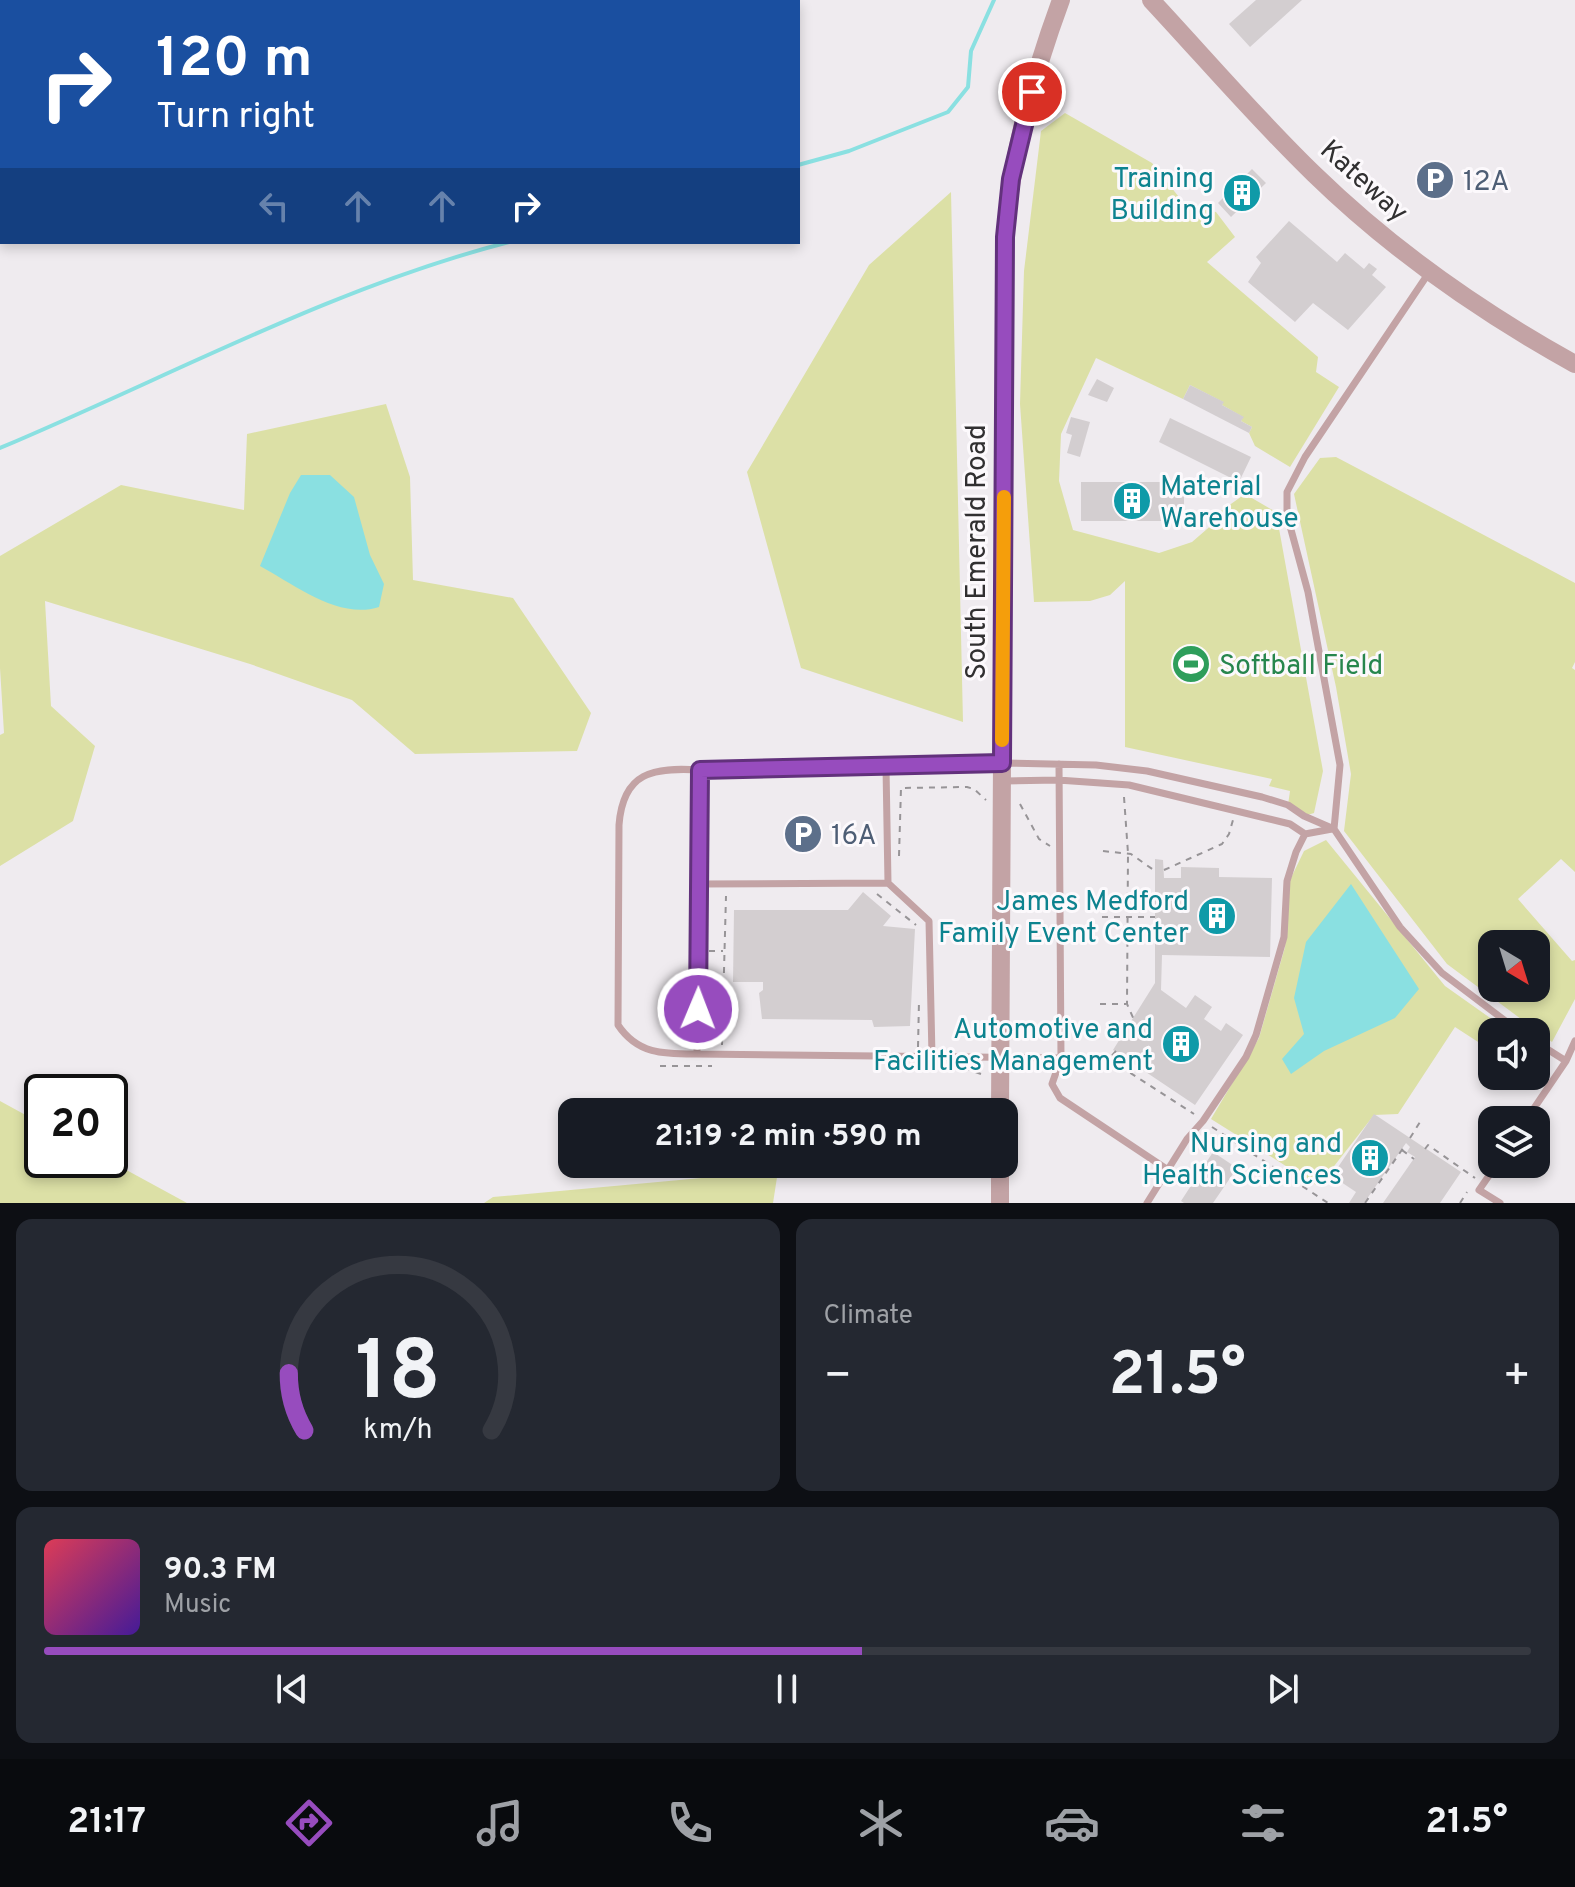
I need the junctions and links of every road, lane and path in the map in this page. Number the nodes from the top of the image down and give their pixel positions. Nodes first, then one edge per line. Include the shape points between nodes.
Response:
1 (1061, 0) edge
2 (1151, 0) edge
3 (1430, 272) junction
4 (1575, 364) edge
5 (1059, 764) junction
6 (886, 767) junction
7 (700, 770) junction
8 (1002, 772) junction
9 (1058, 780) junction
10 (1124, 796) dead end
11 (1002, 801) junction
12 (1236, 811) junction
13 (1334, 829) junction
14 (1305, 834) junction
15 (1058, 851) junction
16 (1103, 851) dead end
17 (1128, 853) junction
18 (899, 860) dead end
19 (1164, 870) dead end
20 (1155, 871) dead end
21 (888, 883) junction
22 (699, 884) junction
23 (873, 891) dead end
24 (726, 894) dead end
25 (1102, 917) dead end
26 (1126, 917) junction
27 (1155, 917) dead end
28 (698, 951) junction
29 (724, 951) junction
30 (698, 986) junction
31 (723, 986) junction
32 (1100, 1004) dead end
33 (1127, 1004) junction
34 (1501, 1018) edge
35 (1135, 1022) dead end
36 (1575, 1041) edge
37 (1116, 1051) dead end
38 (1550, 1051) edge
39 (697, 1054) junction
40 (722, 1055) junction
41 (932, 1056) junction
42 (1001, 1058) junction
43 (1061, 1058) junction
44 (1566, 1061) junction
45 (660, 1066) dead end
46 (1000, 1098) edge
47 (1535, 1106) edge
48 (1203, 1121) junction
49 (1420, 1122) dead end
50 (1410, 1138) dead end
51 (1406, 1144) dead end
52 (1425, 1149) dead end
53 (1402, 1150) junction
54 (1414, 1159) dead end
55 (1168, 1170) junction
56 (1000, 1178) edge
57 (1476, 1178) dead end
58 (1487, 1178) edge
59 (1000, 1203) edge
60 (1147, 1203) edge
61 (1328, 1203) edge
62 (1365, 1203) edge
63 (1500, 1203) edge

1 - 8 street, South Emerald Road via 1024,118 1006,222
2 - 3 street, Kateway via 1314,174
3 - 4 street, Kateway
3 - 13 lane via 1287,492 1287,515 1308,592 1340,765
5 - 8 lane
5 - 9 lane
5 - 13 lane via 1147,771 1262,797
6 - 7 lane
6 - 8 lane
6 - 21 lane
7 - 22 lane
7 - 39 lane via 658,771 637,778 620,808 619,840 618,1025 645,1050
8 - 9 lane
8 - 11 street, South Emerald Road
9 - 12 lane via 1129,785
9 - 15 lane
10 - 17 path
11 - 15 path via 1019,803 1039,839
11 - 18 path via 986,801 967,787 901,788
11 - 42 street, South Emerald Road
12 - 14 lane via 1290,824
12 - 19 path via 1222,844
13 - 14 lane
13 - 34 lane via 1400,927 1442,973
14 - 48 lane via 1287,881 1284,937 1256,1035
15 - 43 lane
16 - 17 path
17 - 20 path
17 - 26 path
21 - 22 lane
21 - 23 path
21 - 41 lane via 929,921
22 - 28 lane
24 - 29 path
25 - 26 path
26 - 27 path
26 - 33 path
28 - 29 path
28 - 30 lane
29 - 31 path
30 - 31 path
30 - 39 lane
31 - 40 path
32 - 33 path
33 - 35 path
36 - 44 lane
37 - 48 path via 1109,1059
38 - 44 lane
39 - 40 lane
40 - 41 lane
40 - 45 path via 721,1066
41 - 42 lane
42 - 43 lane
42 - 46 street, South Emerald Road
43 - 55 lane via 1052,1084 1060,1098
44 - 47 lane
48 - 55 lane
48 - 61 path
49 - 50 path
51 - 53 path
52 - 57 path via 1428,1145
53 - 54 path
53 - 62 path
55 - 60 lane
56 - 59 street
58 - 63 lane via 1479,1190

